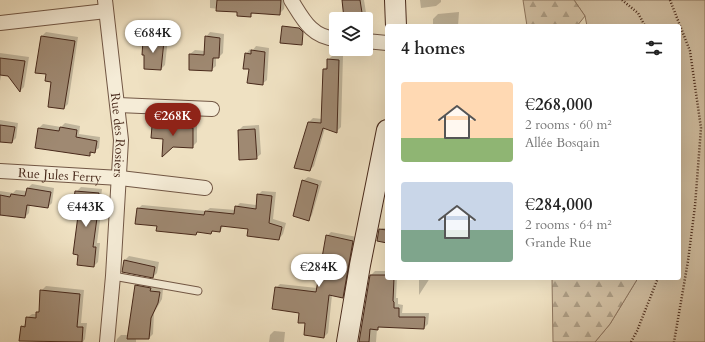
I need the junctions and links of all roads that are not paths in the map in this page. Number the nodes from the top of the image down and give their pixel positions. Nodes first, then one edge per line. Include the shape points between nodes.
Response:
1 (291, 0) edge
2 (395, 0) edge
3 (106, 5) edge
4 (0, 23) edge
5 (396, 24) edge
6 (329, 37) edge
7 (373, 42) edge
8 (385, 43) edge
9 (118, 105) junction
10 (212, 110) dead end
11 (385, 140) edge
12 (0, 170) edge
13 (120, 178) junction
14 (205, 188) dead end
15 (113, 276) junction
16 (198, 291) dead end
17 (107, 342) edge
18 (347, 342) edge

1 - 6 street via 306,24 317,33
2 - 5 street
3 - 4 street
3 - 9 street, Rue des Rosiers
7 - 8 street
9 - 10 street
9 - 13 street, Rue des Rosiers via 121,140
11 - 18 street
12 - 13 street, Rue Jules Ferry
13 - 14 street, Rue Jules Ferry
13 - 15 street, Rue des Rosiers
15 - 16 lane
15 - 17 street, Rue des Rosiers

